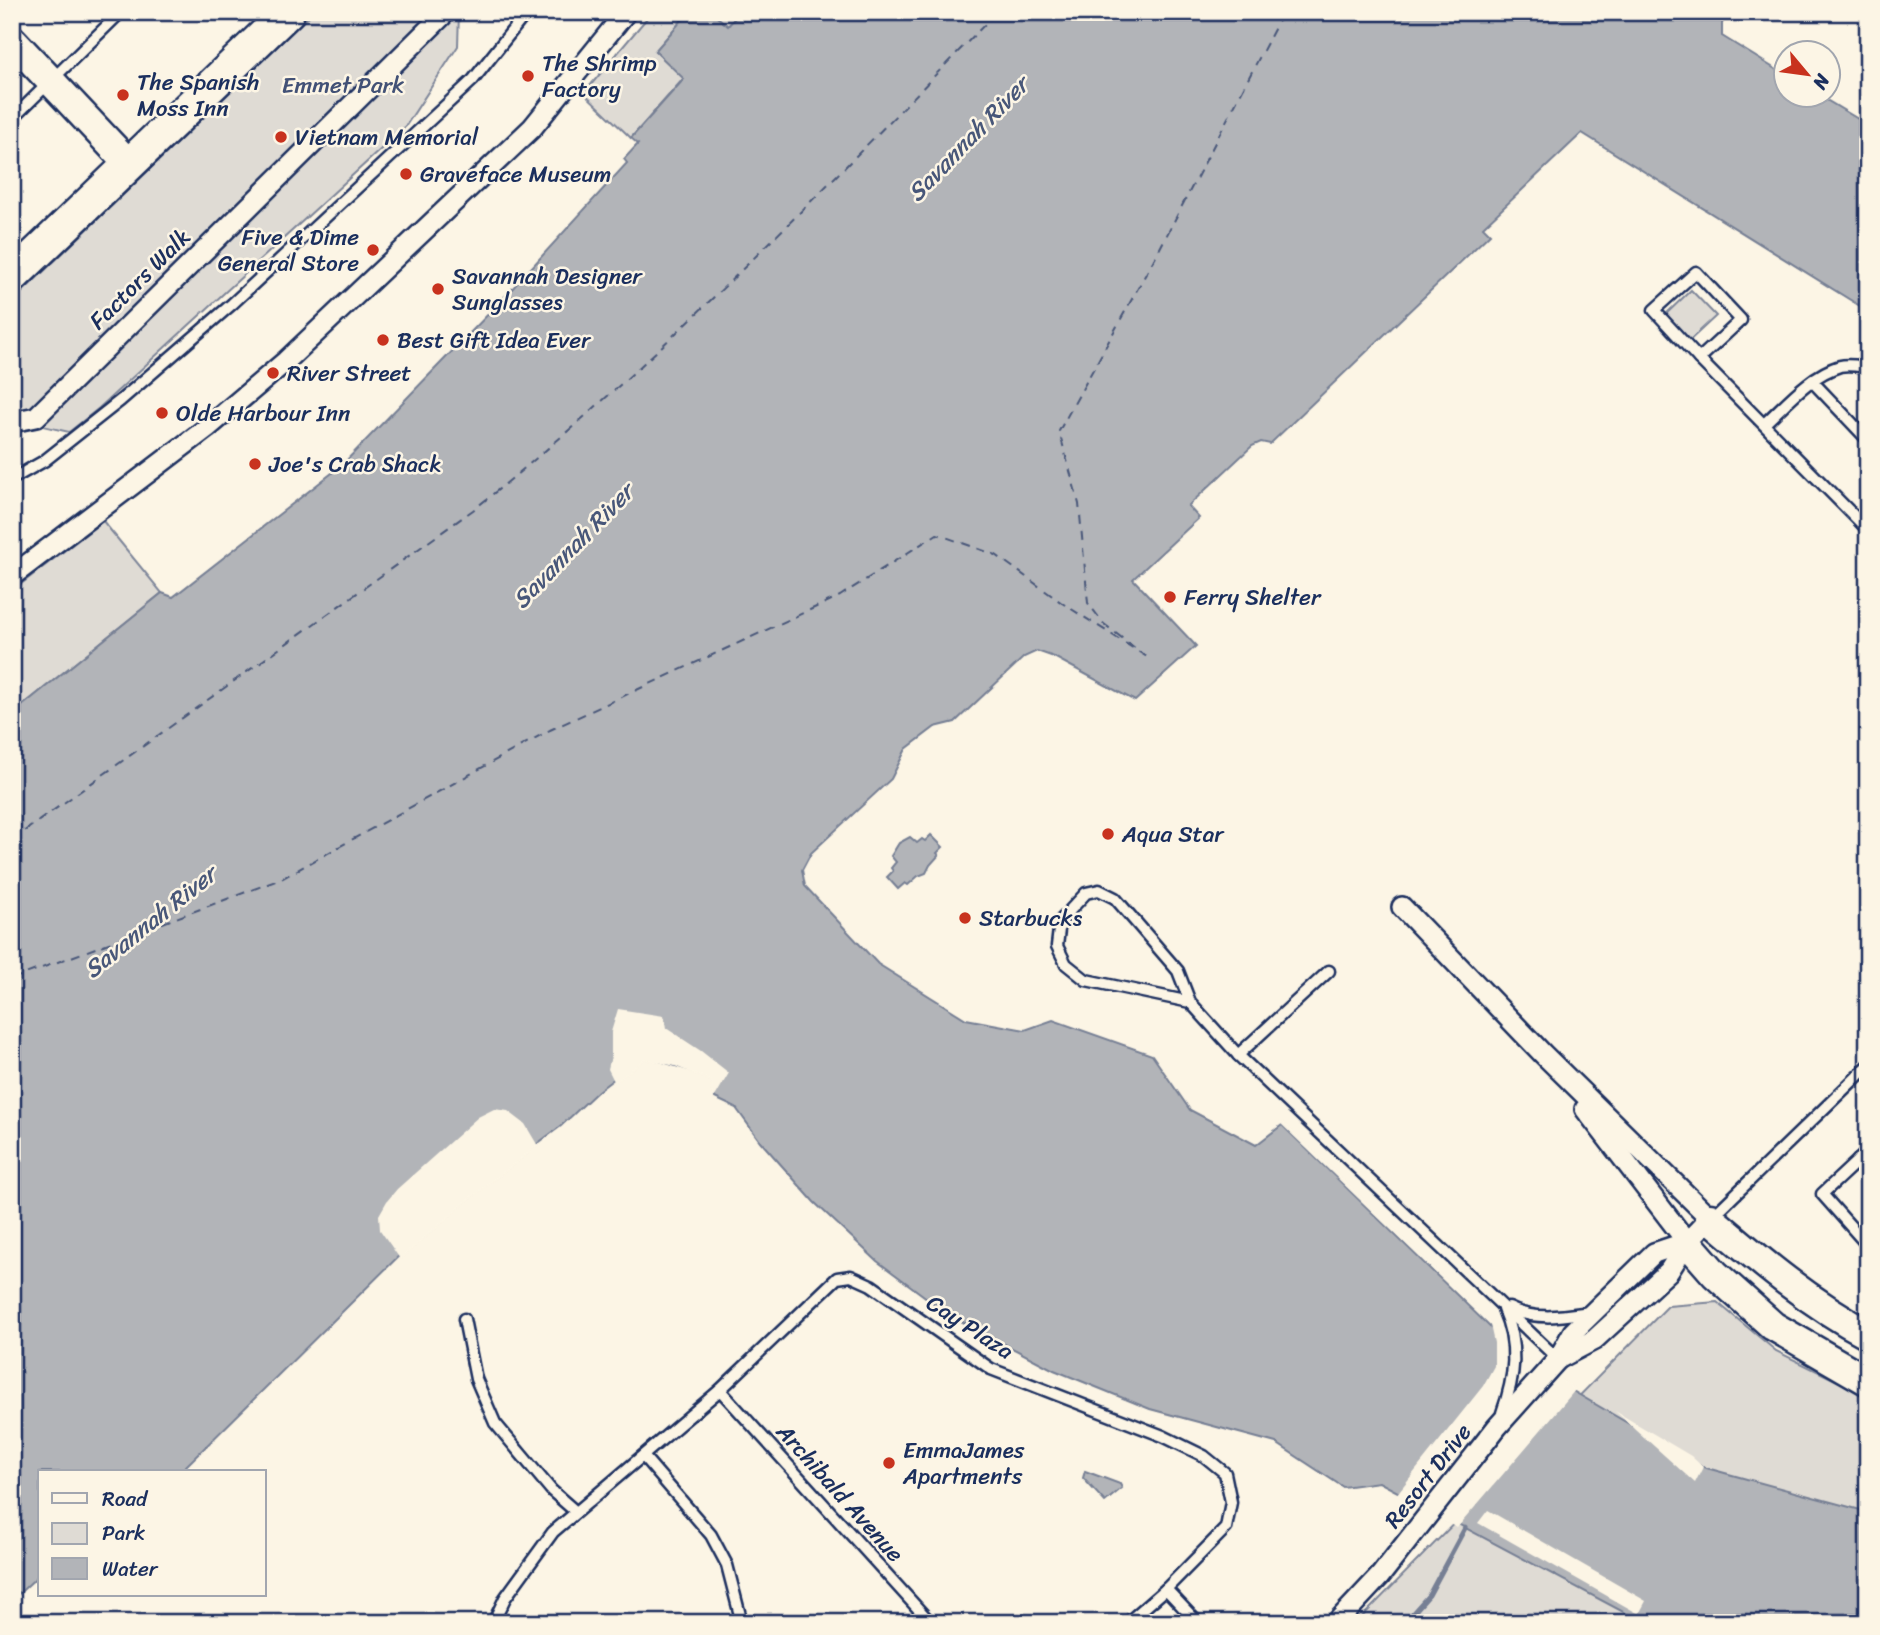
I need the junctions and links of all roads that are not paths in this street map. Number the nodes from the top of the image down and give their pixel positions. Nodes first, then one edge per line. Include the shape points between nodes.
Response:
1 (121, 12) edge
2 (288, 12) edge
3 (446, 12) edge
4 (527, 12) edge
5 (626, 12) edge
6 (12, 40) edge
7 (51, 81) junction
8 (12, 119) edge
9 (130, 164) junction
10 (12, 277) edge
11 (1699, 359) junction
12 (1868, 367) edge
13 (1812, 381) junction
14 (12, 422) edge
15 (1764, 424) junction
16 (1868, 440) edge
17 (12, 478) edge
18 (1868, 530) edge
19 (12, 576) edge
20 (1402, 907) dead end
21 (1329, 971) dead end
22 (1190, 1002) junction
23 (1543, 1054) junction
24 (1238, 1055) junction
25 (1868, 1066) edge
26 (1868, 1151) edge
27 (1858, 1160) junction
28 (1868, 1170) edge
29 (1710, 1218) junction
30 (1687, 1242) junction
31 (1868, 1246) edge
32 (1500, 1304) junction
33 (1594, 1311) junction
34 (464, 1319) dead end
35 (1868, 1334) edge
36 (1558, 1359) junction
37 (1868, 1381) edge
38 (720, 1390) junction
39 (1497, 1427) junction
40 (643, 1456) junction
41 (576, 1512) junction
42 (1166, 1590) junction
43 (493, 1623) edge
44 (742, 1623) edge
45 (931, 1623) edge
46 (1127, 1623) edge
47 (1198, 1623) edge
48 (1336, 1623) edge

1 - 7 lane
2 - 9 main road
3 - 14 street, Factors Walk via 37,416
4 - 17 lane via 473,80 232,304 44,461
5 - 19 street via 533,128 286,361 198,435
6 - 7 street
7 - 8 lane
7 - 9 street
9 - 10 main road
11 - 11 lane via 1741,320 1696,272 1654,310
11 - 15 lane
12 - 13 lane via 1842,365
13 - 15 lane
13 - 16 lane
15 - 18 lane
20 - 23 street
21 - 24 lane
22 - 22 lane via 1178,971 1115,898 1099,890 1086,894 1060,921 1057,946 1076,974
22 - 24 lane
23 - 29 street
23 - 30 street
24 - 32 lane
25 - 29 lane
26 - 27 lane
27 - 28 lane
27 - 31 lane via 1822,1194
29 - 30 street, Resort Drive
29 - 35 street via 1794,1286
30 - 33 street, Resort Drive via 1654,1253
30 - 36 street, Resort Drive via 1670,1270 1594,1340
30 - 37 street via 1773,1326
32 - 33 lane via 1540,1317
32 - 36 lane
32 - 39 lane via 1510,1324 1515,1357 1513,1379
33 - 36 street, Resort Drive via 1573,1332
34 - 41 lane via 476,1379 495,1423 552,1491
36 - 39 street, Resort Drive
38 - 40 lane, Cay Plaza
38 - 42 lane, Cay Plaza via 837,1278 851,1276 992,1369 1163,1436 1225,1472 1231,1503 1226,1528
38 - 45 lane, Archibald Avenue
39 - 48 street, Resort Drive via 1380,1576
40 - 41 lane, Cay Plaza
40 - 44 lane via 711,1535 727,1565
41 - 43 lane, Cay Plaza via 553,1532 505,1598
42 - 46 lane, Cay Plaza
42 - 47 lane

